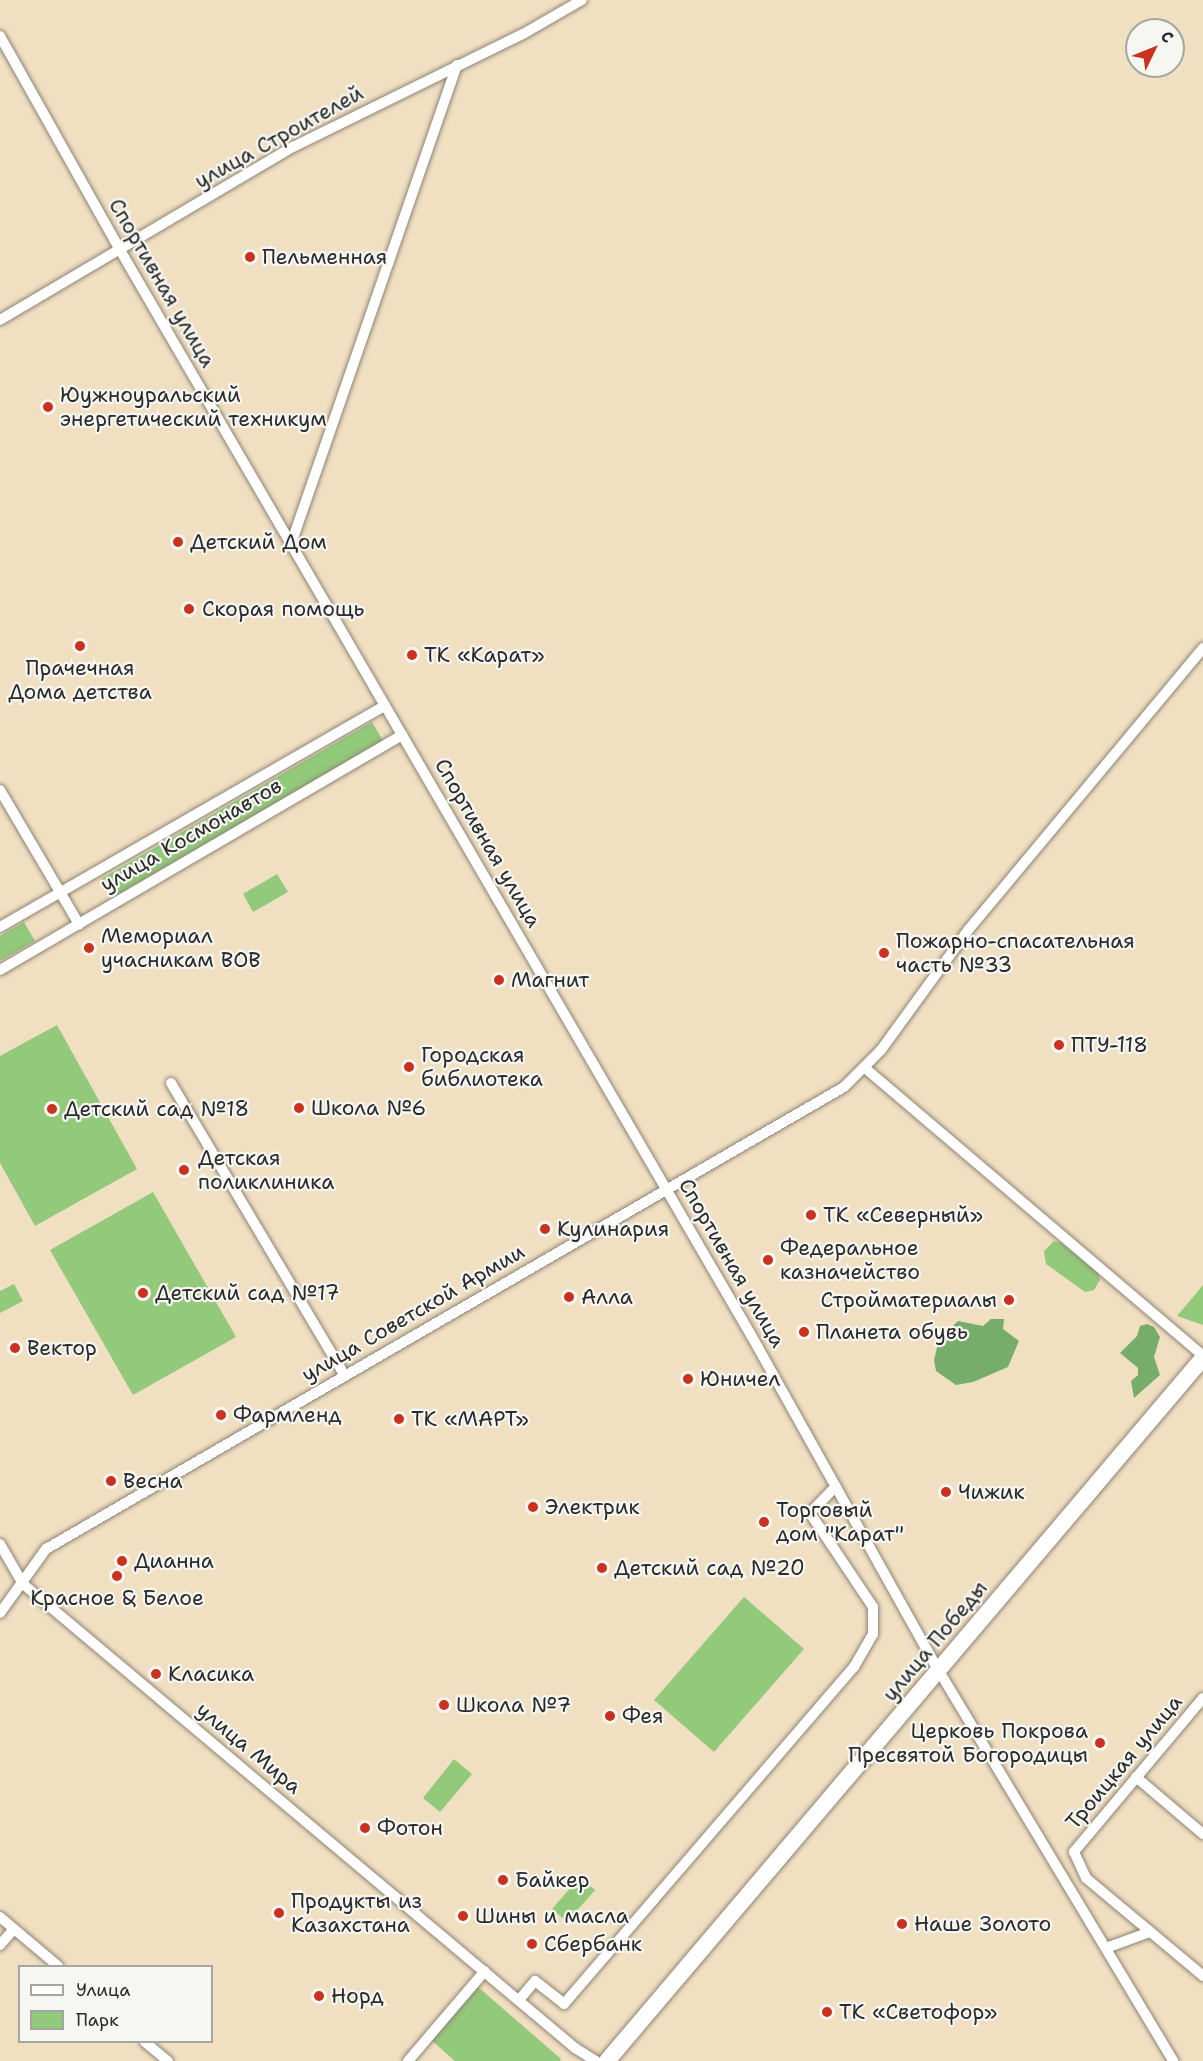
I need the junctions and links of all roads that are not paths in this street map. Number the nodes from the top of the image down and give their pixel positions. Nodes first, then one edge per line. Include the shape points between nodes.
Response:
1 (582, 0) edge
2 (0, 36) edge
3 (457, 65) junction
4 (120, 250) junction
5 (0, 320) edge
6 (291, 544) junction
7 (1203, 648) edge
8 (386, 706) junction
9 (402, 735) junction
10 (0, 790) edge
11 (61, 892) junction
12 (79, 924) junction
13 (0, 927) edge
14 (0, 970) edge
15 (865, 1068) junction
16 (171, 1083) dead end
17 (666, 1188) junction
18 (1203, 1357) edge
19 (345, 1376) junction
20 (836, 1486) junction
21 (0, 1544) edge
22 (23, 1584) junction
23 (0, 1613) edge
24 (939, 1671) junction
25 (1203, 1699) edge
26 (1136, 1777) junction
27 (1203, 1834) edge
28 (1086, 1878) junction
29 (1068, 1889) junction
30 (0, 1917) edge
31 (14, 1929) junction
32 (1150, 1932) junction
33 (0, 1945) edge
34 (1106, 1948) junction
35 (57, 1965) edge
36 (485, 1971) junction
37 (1203, 1976) edge
38 (519, 2000) junction
39 (146, 2043) edge
40 (168, 2061) edge
41 (408, 2061) edge
42 (596, 2061) edge
43 (606, 2061) edge
44 (1173, 2061) edge

1 - 3 street, улица Строителей
2 - 4 street, Спортивная улица
3 - 4 street, улица Строителей via 293,147
3 - 6 street
4 - 5 street, улица Строителей
4 - 6 street, Спортивная улица
6 - 8 street, Спортивная улица
7 - 15 street, улица Советской Армии via 1028,863 969,929
8 - 9 street, Спортивная улица
8 - 11 street, улица Космонавтов
9 - 12 street, улица Космонавтов
9 - 17 street, Спортивная улица
10 - 11 street
11 - 12 street
11 - 13 street, улица Космонавтов
12 - 14 street, улица Космонавтов
15 - 17 street, улица Советской Армии via 825,1100
15 - 18 street
16 - 19 street
17 - 19 street, улица Советской Армии
17 - 20 street, Спортивная улица
18 - 24 highway, улица Победы
19 - 22 street, улица Советской Армии via 46,1549
20 - 24 street, Спортивная улица
20 - 38 street via 810,1513 873,1607 873,1634 854,1667 564,2004 535,1981
21 - 22 street, улица Мира
22 - 23 street, улица Советской Армии
22 - 36 street, улица Мира
24 - 29 street, Спортивная улица
24 - 43 highway, улица Победы
25 - 26 street, Троицкая улица
26 - 27 street
26 - 28 street, Троицкая улица via 1074,1852
28 - 29 street
28 - 32 street
29 - 34 street, Спортивная улица
30 - 31 street
31 - 33 street
31 - 35 street
32 - 34 street
32 - 37 street
34 - 44 street, Спортивная улица
36 - 38 street, улица Мира
36 - 41 street
38 - 42 street, улица Мира
39 - 40 street

